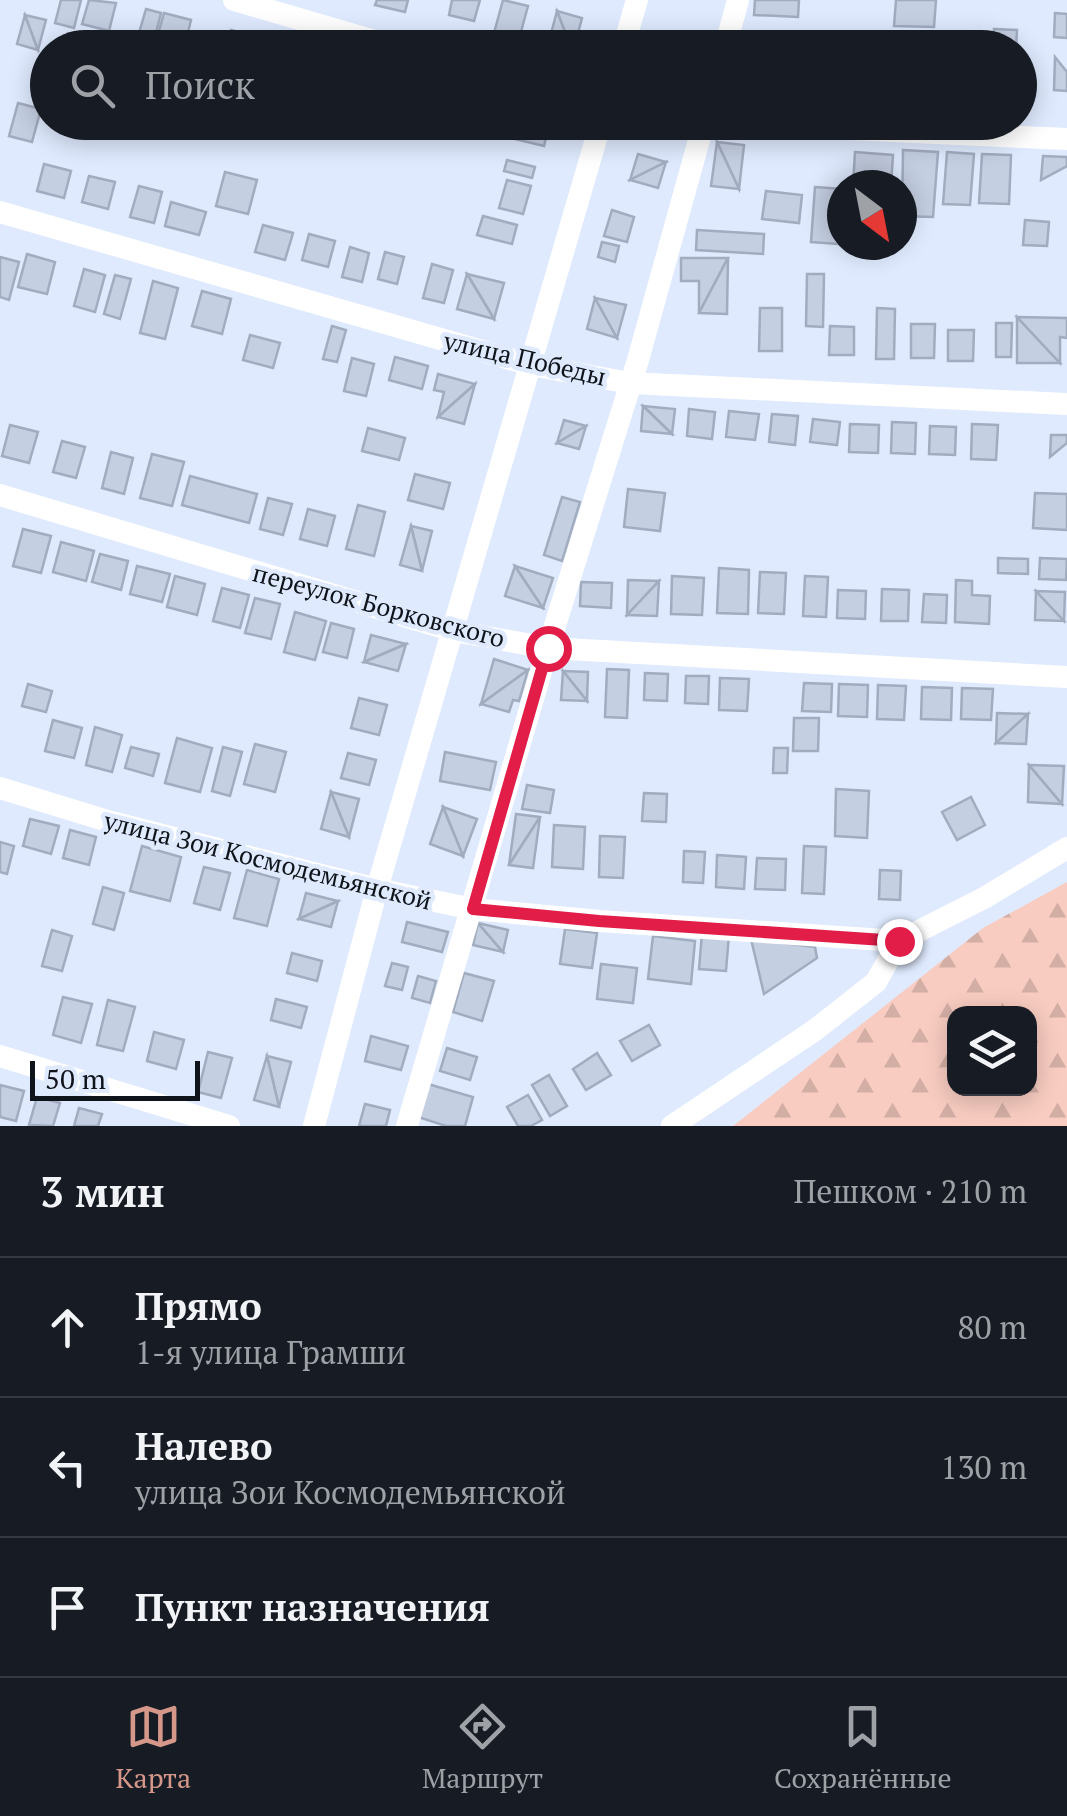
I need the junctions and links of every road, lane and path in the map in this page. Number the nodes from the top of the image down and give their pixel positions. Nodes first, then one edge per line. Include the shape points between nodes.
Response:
1 (234, 0) edge
2 (636, 0) edge
3 (738, 0) edge
4 (337, 30) edge
5 (628, 30) edge
6 (730, 30) edge
7 (1037, 138) edge
8 (1067, 139) edge
9 (596, 140) edge
10 (697, 140) edge
11 (0, 212) edge
12 (531, 365) junction
13 (630, 383) junction
14 (1067, 404) edge
15 (0, 495) edge
16 (454, 631) junction
17 (548, 648) junction
18 (1067, 676) edge
19 (0, 788) edge
20 (1067, 848) edge
21 (377, 889) junction
22 (473, 909) junction
23 (899, 941) junction
24 (0, 1056) edge
25 (229, 1126) edge
26 (314, 1126) edge
27 (407, 1126) edge
28 (672, 1126) edge

1 - 4 street
2 - 5 street
3 - 6 street
7 - 8 street
9 - 12 street
10 - 13 street
11 - 12 street, улица Победы
12 - 13 street, улица Победы
12 - 16 street
13 - 14 street, улица Победы
13 - 17 street
15 - 16 street, переулок Борковского
16 - 17 street, переулок Борковского
16 - 21 street
17 - 18 street, переулок Борковского
17 - 22 street
19 - 21 street, улица Зои Космодемьянской
20 - 23 street
21 - 22 street, улица Зои Космодемьянской
21 - 26 street
22 - 23 street, улица Зои Космодемьянской
22 - 27 street
23 - 28 street via 876,982
24 - 25 street

